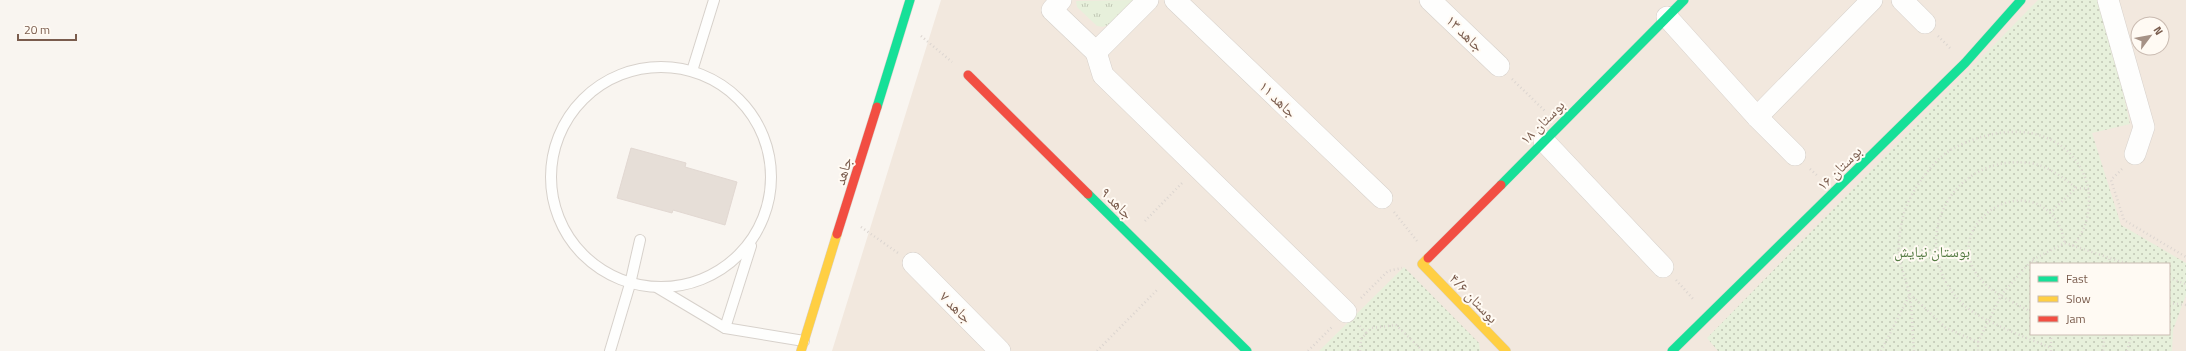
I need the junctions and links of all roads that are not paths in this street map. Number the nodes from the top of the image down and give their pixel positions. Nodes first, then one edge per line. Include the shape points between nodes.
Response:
1 (714, 0) edge
2 (910, 0) edge
3 (1061, 0) edge
4 (1148, 0) edge
5 (1175, 0) edge
6 (1430, 0) edge
7 (1682, 0) edge
8 (1872, 0) edge
9 (1902, 0) edge
10 (2021, 0) edge
11 (2108, 0) edge
12 (1667, 17) junction
13 (1925, 23) road end
14 (1096, 52) junction
15 (1499, 66) road end
16 (692, 71) junction
17 (968, 75) road end
18 (1757, 117) junction
19 (1544, 140) junction
20 (1795, 154) road end
21 (2135, 154) road end
22 (1382, 198) road end
23 (754, 239) junction
24 (640, 240) dead end
25 (913, 263) road end
26 (1422, 264) joint
27 (1663, 267) road end
28 (630, 284) junction
29 (658, 288) junction
30 (1346, 312) dead end
31 (725, 328) junction
32 (807, 348) edge
33 (610, 351) edge
34 (1000, 351) edge
35 (1247, 351) edge
36 (1506, 351) edge
37 (1672, 351) edge

1 - 16 lane
2 - 32 street, جاهد
3 - 14 street via 1052,10
4 - 14 street
5 - 22 street, جاهد ۱۱
6 - 15 street, جاهد ۱۳
7 - 12 street, بوستان ۱۸
8 - 18 street
9 - 13 street
10 - 37 street, بوستان ۱۶ via 1964,63
11 - 21 street via 2144,127
12 - 18 street
12 - 19 street, بوستان ۱۸
14 - 30 street via 1103,75
16 - 23 lane via 716,81 737,96 753,116 765,140 771,165 771,191 765,216
16 - 28 lane via 666,67 639,69 614,77 591,91 572,110 559,134 552,159 551,186 555,206 568,236 585,257 606,273
17 - 35 street, جاهد ۹
18 - 20 street
19 - 26 street, بوستان ۱۸
19 - 27 street
23 - 29 lane via 740,256 702,281 680,287
23 - 31 lane
24 - 28 lane
25 - 34 street, جاهد ۷
26 - 36 street, بوستان ۴/۶
28 - 29 lane
28 - 33 lane
29 - 31 lane
31 - 32 lane

